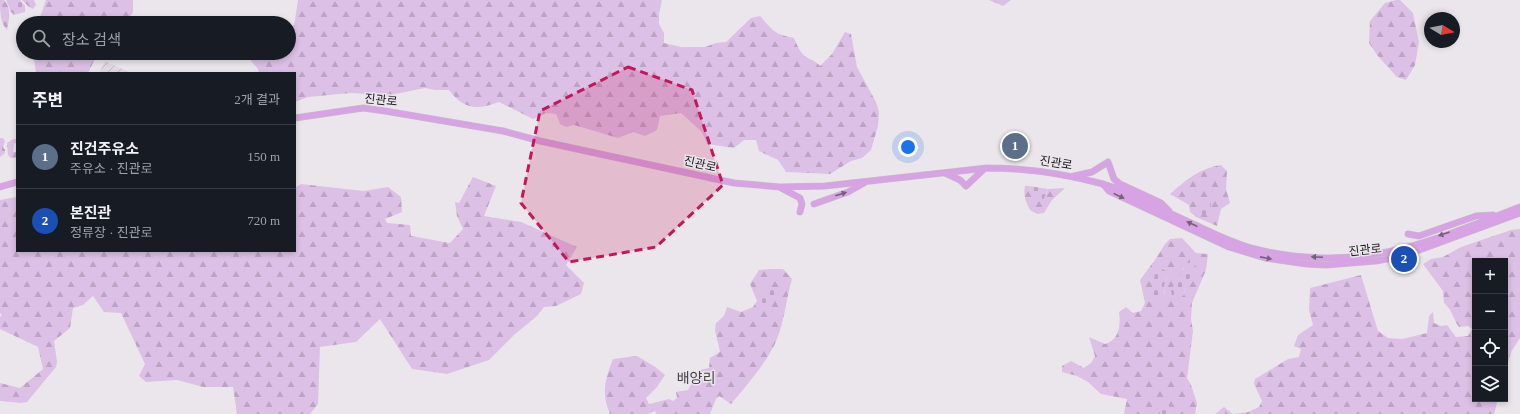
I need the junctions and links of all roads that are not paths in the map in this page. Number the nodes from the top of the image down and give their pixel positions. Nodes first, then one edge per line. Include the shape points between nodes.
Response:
1 (296, 118) edge
2 (984, 169) junction
3 (945, 173) junction
4 (1074, 176) junction
5 (867, 181) junction
6 (16, 182) edge
7 (1103, 184) junction
8 (0, 187) edge
9 (780, 187) junction
10 (814, 204) dead end
11 (1520, 207) edge
12 (800, 212) dead end
13 (1520, 213) edge
14 (1171, 214) junction
15 (1501, 214) junction
16 (1408, 234) dead end

1 - 9 main road, 진관로 via 363,108 385,111 503,131 734,183
2 - 3 main road, 진관로
2 - 3 main road via 966,186
2 - 4 main road, 진관로 via 1013,168
3 - 5 main road, 진관로
4 - 7 main road, 진관로
4 - 14 main road via 1092,172 1108,162 1114,179 1120,184 1161,203
5 - 9 main road, 진관로
10 -> 5 main road via 848,192
6 - 8 main road
7 -> 13 main road, 진관로 via 1110,191 1229,247 1265,258 1306,264 1376,261 1403,256
7 - 14 main road, 진관로
9 - 12 main road via 800,198
11 - 15 main road, 진관로
15 -> 14 main road, 진관로 via 1405,247 1352,257 1316,257 1254,249
15 - 16 main road via 1476,216 1419,236

